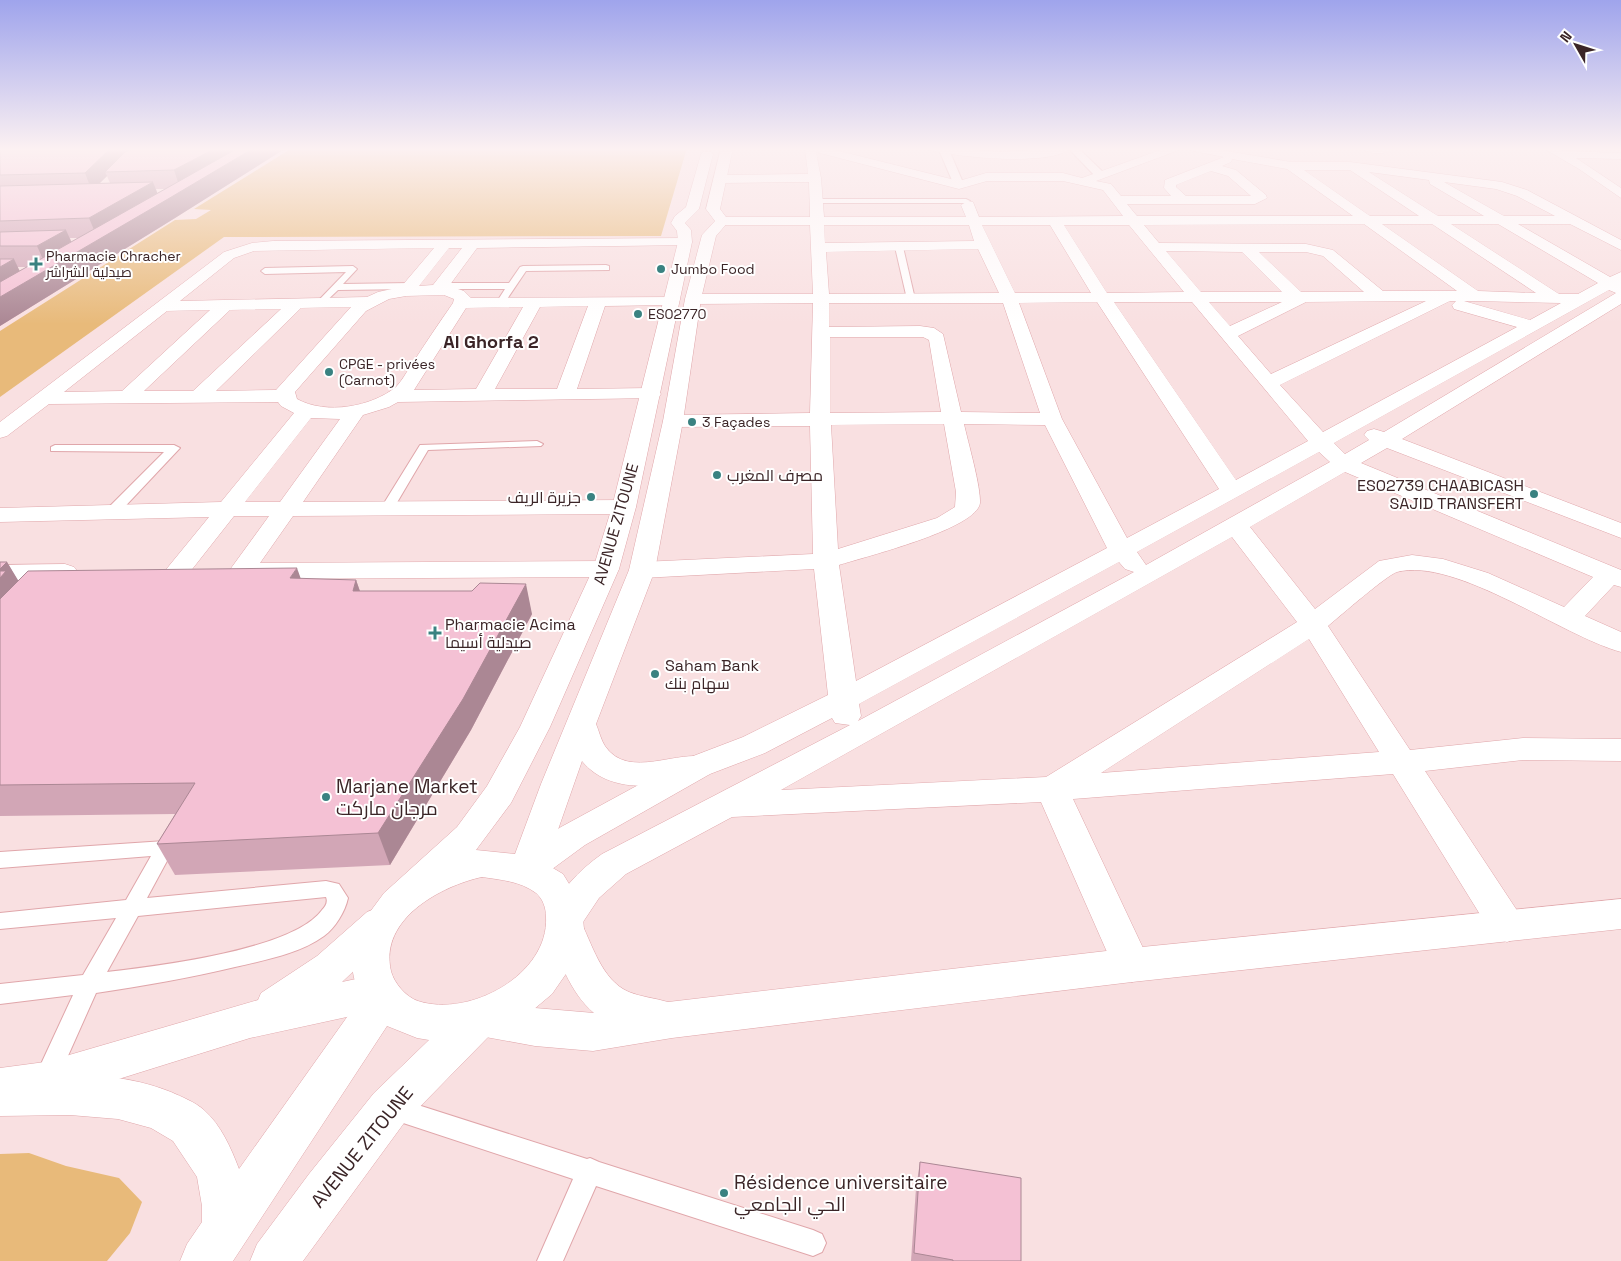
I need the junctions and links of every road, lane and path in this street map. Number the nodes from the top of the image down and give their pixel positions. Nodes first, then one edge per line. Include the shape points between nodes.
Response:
1 (693, 207) edge
2 (713, 207) edge
3 (815, 207) edge
4 (878, 207) edge
5 (968, 207) edge
6 (1122, 207) edge
7 (1350, 207) edge
8 (1414, 207) edge
9 (1478, 207) edge
10 (1546, 207) edge
11 (815, 211) junction
12 (973, 220) junction
13 (1054, 220) junction
14 (1131, 220) junction
15 (1369, 220) junction
16 (1501, 220) junction
17 (1572, 220) junction
18 (719, 221) junction
19 (1436, 221) junction
20 (682, 229) junction
21 (444, 245) junction
22 (472, 245) junction
23 (983, 245) junction
24 (1621, 246) edge
25 (899, 247) junction
26 (1157, 247) junction
27 (818, 248) junction
28 (1246, 248) junction
29 (606, 268) dead end
30 (265, 271) dead end
31 (511, 286) junction
32 (336, 287) junction
33 (409, 288) junction
34 (439, 289) junction
35 (1617, 290) edge
36 (1474, 296) junction
37 (1552, 296) junction
38 (1009, 297) junction
39 (1102, 297) junction
40 (1197, 297) junction
41 (1301, 297) junction
42 (1380, 297) junction
43 (911, 298) junction
44 (1445, 298) junction
45 (1579, 298) junction
46 (821, 299) junction
47 (683, 300) junction
48 (367, 302) junction
49 (598, 302) junction
50 (297, 303) junction
51 (321, 303) junction
52 (461, 303) junction
53 (500, 303) junction
54 (534, 303) junction
55 (226, 304) junction
56 (165, 306) junction
57 (1531, 326) junction
58 (821, 332) junction
59 (1228, 334) junction
60 (1268, 383) junction
61 (565, 394) junction
62 (651, 394) junction
63 (285, 396) junction
64 (395, 396) junction
65 (482, 396) junction
66 (44, 398) junction
67 (126, 398) junction
68 (197, 398) junction
69 (306, 411) junction
70 (356, 412) junction
71 (954, 418) junction
72 (820, 420) junction
73 (1052, 420) junction
74 (673, 421) junction
75 (1352, 425) junction
76 (0, 432) edge
77 (1385, 440) junction
78 (1320, 443) junction
79 (537, 444) dead end
80 (55, 449) dead end
81 (1343, 463) junction
82 (1232, 491) junction
83 (624, 507) junction
84 (386, 508) junction
85 (227, 509) junction
86 (286, 509) junction
87 (112, 512) junction
88 (0, 515) edge
89 (1235, 524) junction
90 (1621, 531) edge
91 (1121, 550) junction
92 (826, 561) junction
93 (606, 569) junction
94 (642, 570) junction
95 (242, 571) junction
96 (90, 572) edge
97 (0, 573) edge
98 (1144, 576) junction
99 (1616, 577) edge
100 (1569, 618) junction
101 (1314, 624) junction
102 (1621, 643) edge
103 (844, 699) junction
104 (581, 725) junction
105 (848, 740) junction
106 (1621, 750) edge
107 (1404, 762) junction
108 (699, 766) junction
109 (1052, 789) junction
110 (726, 806) junction
111 (0, 860) edge
112 (527, 868) junction
113 (399, 903) junction
114 (131, 908) junction
115 (1621, 914) edge
116 (0, 921) edge
117 (566, 923) junction
118 (1507, 926) junction
119 (1132, 965) junction
120 (89, 985) junction
121 (0, 994) edge
122 (381, 995) junction
123 (480, 1018) junction
124 (250, 1020) junction
125 (672, 1020) junction
126 (45, 1082) junction
127 (0, 1089) edge
128 (0, 1095) edge
129 (389, 1108) junction
130 (590, 1170) junction
131 (813, 1243) dead end
132 (215, 1246) edge
133 (274, 1261) edge
134 (550, 1261) edge

1 - 20 street, AVENUE ZITOUNE
2 - 18 street
3 - 11 street
4 - 11 lane
5 - 12 street
6 - 14 street
7 - 15 street
8 - 19 street
9 - 16 street
10 - 17 street
11 - 12 street
11 - 18 street
11 - 27 street
12 - 13 street
12 - 23 street
13 - 14 street
13 - 39 street
14 - 15 street
14 - 26 street
15 - 19 street
15 - 36 street
16 - 17 street
16 - 19 street
16 - 35 street
17 - 24 street
18 - 20 street
18 - 47 street, AVENUE ZITOUNE via 706,242
19 - 37 street
20 - 22 street
20 - 47 street, AVENUE ZITOUNE
21 - 22 street
21 - 33 street
21 - 56 street via 252,247 229,255
22 - 34 street
23 - 25 street
23 - 38 street
25 - 27 street
25 - 43 lane
26 - 28 street
26 - 40 street
27 - 46 street
28 - 41 street
28 - 42 street via 1321,250
29 - 31 lane via 523,269
30 - 32 lane via 352,270
31 - 34 lane
31 - 53 lane
32 - 33 lane
32 - 51 lane
33 - 34 street
33 - 48 street
34 - 52 street via 460,295 463,298
35 - 45 street
35 - 77 street
36 - 37 street
36 - 44 street
37 - 45 street
38 - 39 street
38 - 43 street
38 - 73 street
39 - 40 street
39 - 82 street
40 - 41 street
40 - 59 street
41 - 42 street
41 - 59 street
42 - 44 street
43 - 46 street
44 - 57 street
44 - 60 street
45 - 57 street
46 - 47 street
46 - 58 street
47 - 49 street
47 - 62 street, AVENUE ZITOUNE
47 - 74 street, AVENUE ZITOUNE
48 - 51 street
48 - 63 street via 286,391
49 - 54 street
49 - 61 street
50 - 51 street
50 - 55 street
50 - 68 street
52 - 53 street
52 - 64 street via 408,384
53 - 54 street
54 - 65 street
55 - 56 street
55 - 67 street
56 - 66 street
57 - 75 street
58 - 71 street via 920,331 933,335 939,342 944,382
58 - 72 street
59 - 60 street
60 - 78 street
61 - 62 street
61 - 65 street
62 - 83 street, AVENUE ZITOUNE
63 - 68 street
63 - 69 street via 288,402
64 - 65 street
64 - 70 street
66 - 67 street
66 - 76 street
67 - 68 street
69 - 70 street via 319,414
69 - 85 street
70 - 86 street
71 - 72 street
71 - 73 street
71 - 92 street via 967,492 965,511 945,524
72 - 74 street
72 - 92 street
73 - 91 street
74 - 94 street, AVENUE ZITOUNE
75 - 77 street
75 - 78 street
77 - 81 street
77 - 90 street
78 - 81 street
78 - 82 street
79 - 84 lane via 424,447
80 - 87 lane via 174,448
81 - 89 street
81 - 99 street
82 - 91 street
83 - 84 street
83 - 93 street, AVENUE ZITOUNE
84 - 86 street
85 - 86 street
85 - 87 street
85 - 95 street via 168,572
86 - 95 street
87 - 88 street
89 - 98 street
89 - 101 street
91 - 98 street
91 - 103 street
92 - 94 street
92 - 103 street
93 - 95 street
93 - 113 street, AVENUE ZITOUNE via 534,727 499,794 469,836
94 - 104 street, AVENUE ZITOUNE
96 - 97 street via 54,578
98 - 105 street
99 - 100 street
100 - 101 street via 1480,578 1443,567 1412,563 1388,566
100 - 102 street
101 - 107 street
101 - 109 street
103 - 105 street
103 - 108 street via 754,745
104 - 108 street via 594,754 616,770 652,774
104 - 112 street, AVENUE ZITOUNE
105 - 110 street
106 - 107 street via 1523,749
107 - 109 street
107 - 118 street
108 - 112 street via 573,836
109 - 110 street
109 - 119 street
110 - 117 street via 600,874 577,897
111 - 114 lane via 165,848
112 - 113 street via 482,862 457,868 441,874
112 - 117 street via 554,887 562,901
113 - 122 street via 374,941 370,967
113 - 124 street via 341,962 304,990
114 - 116 lane
114 - 120 lane
114 - 120 lane via 326,888 338,898 338,904 317,929 269,951
115 - 118 street
117 - 123 street via 558,956 540,981 512,1003
117 - 125 street via 584,970 596,989 618,1007
118 - 119 street
119 - 125 street
120 - 121 lane
120 - 126 lane
122 - 123 street via 401,1013 424,1021 451,1023
122 - 124 street
122 - 132 street
123 - 125 street via 593,1032
123 - 129 street, AVENUE ZITOUNE
124 - 126 street
126 - 127 street
128 - 132 street via 117,1098 159,1110 184,1122 202,1144 222,1182
129 - 130 lane
129 - 133 street, AVENUE ZITOUNE
130 - 131 lane
130 - 134 lane

